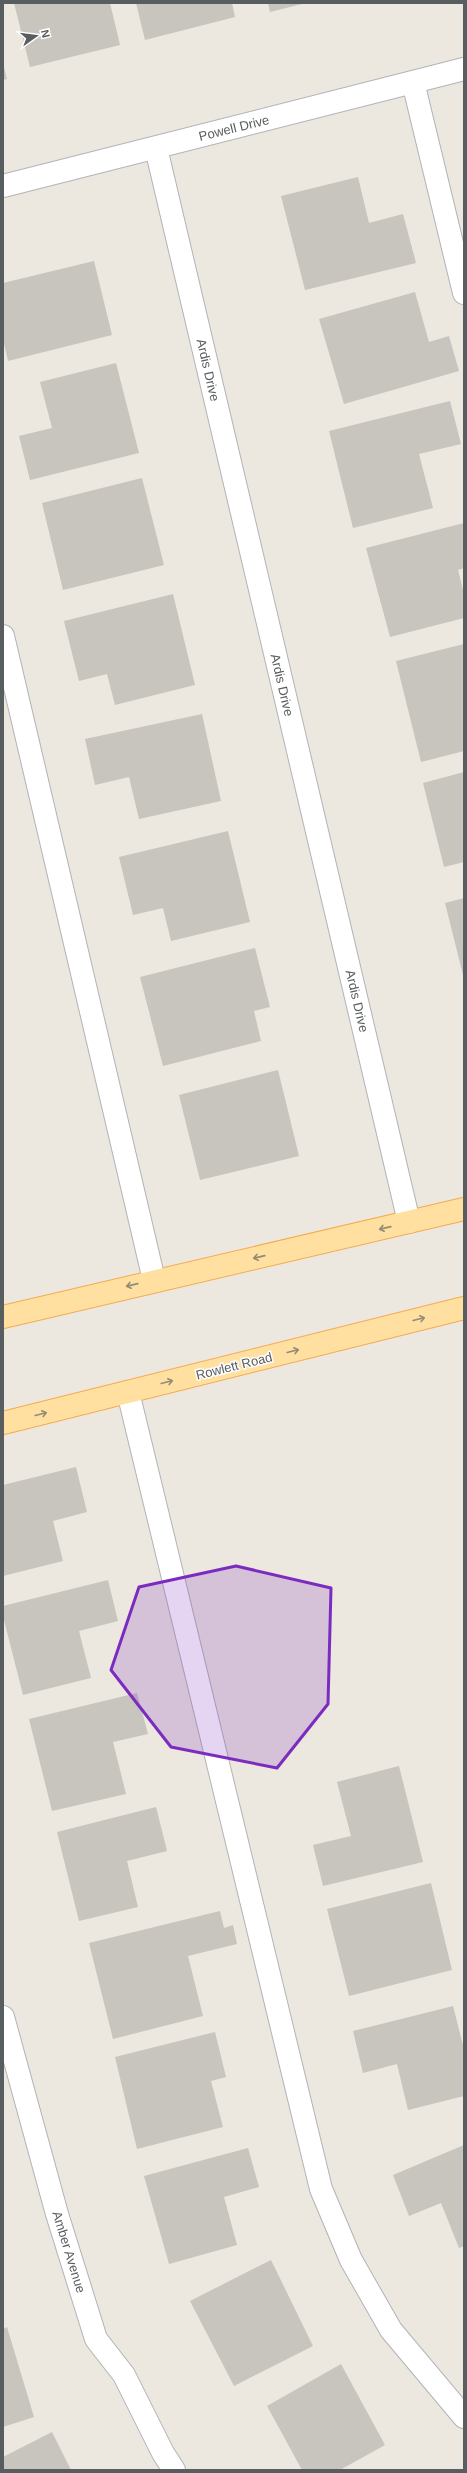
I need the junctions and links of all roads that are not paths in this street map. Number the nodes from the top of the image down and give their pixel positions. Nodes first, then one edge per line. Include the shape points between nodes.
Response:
1 (464, 69) edge
2 (413, 82) junction
3 (156, 148) junction
4 (3, 186) edge
5 (464, 293) edge
6 (3, 636) edge
7 (464, 1209) edge
8 (409, 1222) junction
9 (154, 1280) junction
10 (464, 1308) edge
11 (3, 1317) edge
12 (128, 1392) junction
13 (3, 1423) edge
14 (3, 2018) edge
15 (464, 2417) edge
16 (174, 2470) edge

1 - 2 street, Powell Drive
2 - 3 street, Powell Drive
2 - 5 street
3 - 4 street, Powell Drive
3 - 8 street, Ardis Drive
6 - 9 street
7 - 8 main road
8 -> 9 main road
9 -> 11 main road
12 -> 10 main road, Rowlett Road
13 -> 12 main road, Rowlett Road
12 - 15 street via 321,2189 352,2260 391,2330
14 - 16 street, Amber Avenue via 57,2214 96,2339 124,2375

